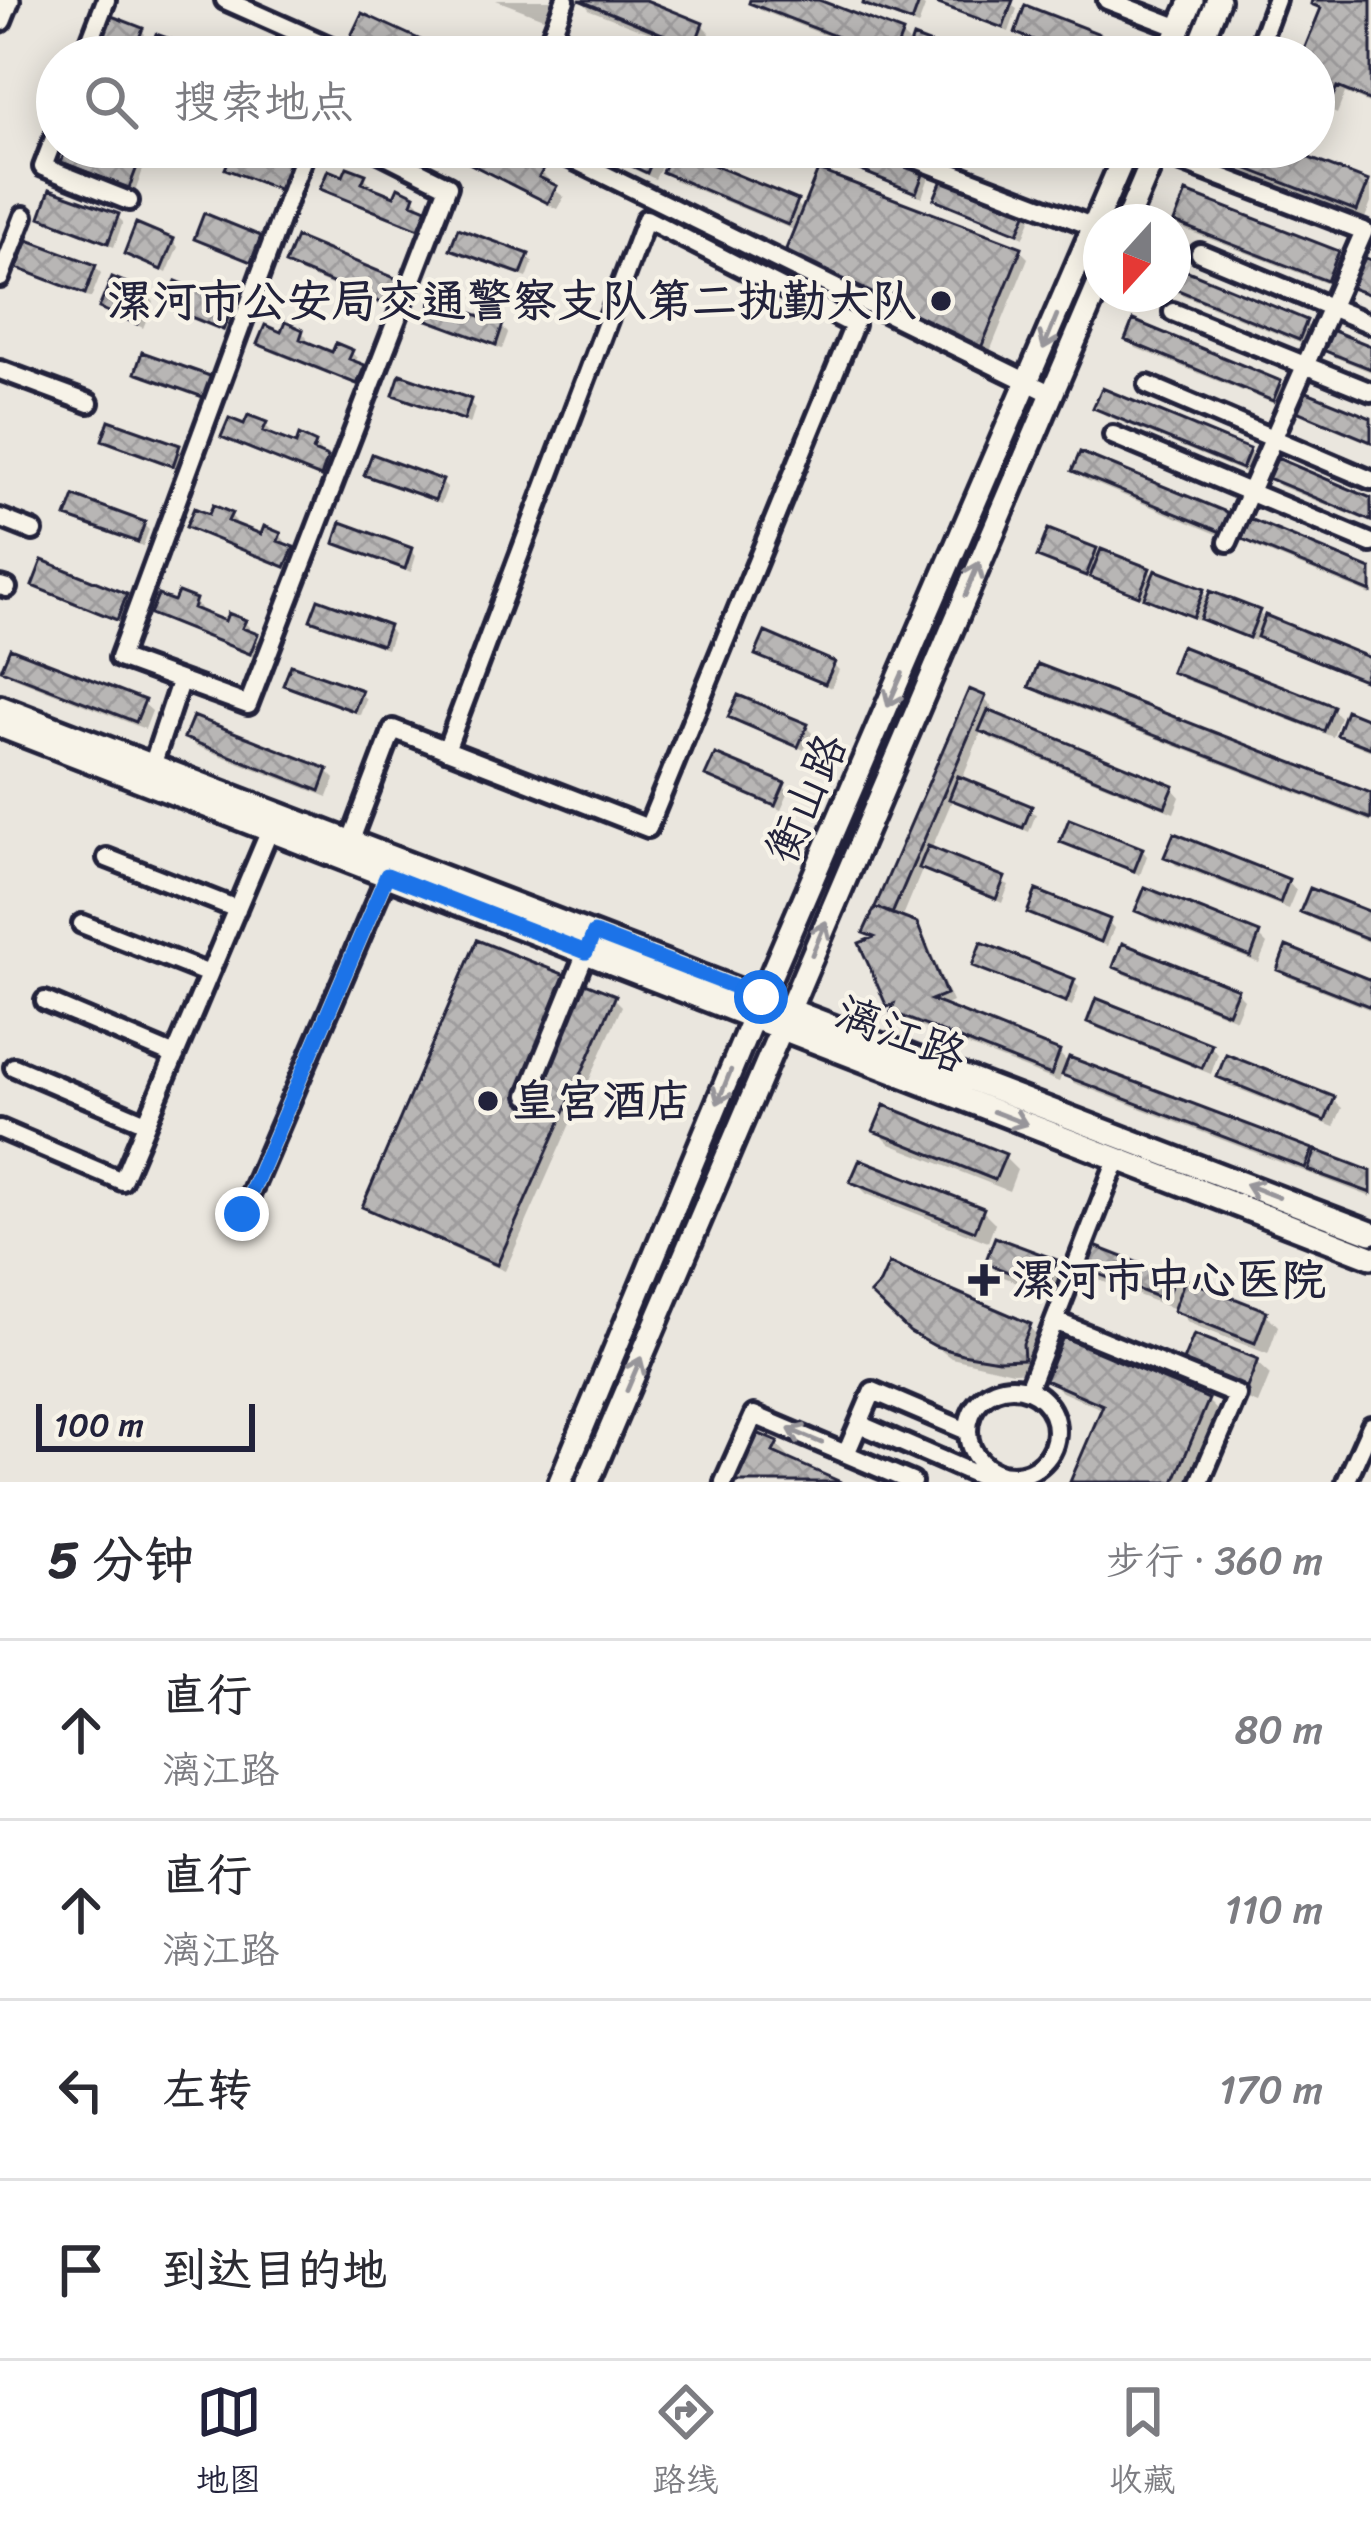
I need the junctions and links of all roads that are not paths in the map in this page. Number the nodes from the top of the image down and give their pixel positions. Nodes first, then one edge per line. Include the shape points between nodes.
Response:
1 (8, 0) edge
2 (106, 0) edge
3 (225, 0) edge
4 (565, 0) edge
5 (1107, 0) edge
6 (1192, 0) edge
7 (1218, 0) edge
8 (1276, 0) edge
9 (1131, 4) edge
10 (0, 20) edge
11 (1180, 28) junction
12 (92, 36) edge
13 (306, 36) edge
14 (551, 36) edge
15 (1176, 36) edge
16 (1188, 36) edge
17 (1203, 36) edge
18 (1263, 36) edge
19 (46, 168) edge
20 (299, 168) edge
21 (412, 168) edge
22 (590, 168) edge
23 (940, 168) edge
24 (1119, 168) edge
25 (1149, 168) edge
26 (1205, 168) edge
27 (129, 201) dead end
28 (1104, 204) edge
29 (1134, 204) edge
30 (24, 216) dead end
31 (1083, 223) edge
32 (1368, 232) edge
33 (1200, 253) dead end
34 (1083, 254) edge
35 (0, 278) edge
36 (1331, 308) junction
37 (1087, 312) edge
38 (1173, 312) dead end
39 (1371, 324) edge
40 (1305, 365) junction
41 (0, 370) edge
42 (1029, 385) junction
43 (1148, 385) dead end
44 (1371, 392) edge
45 (1052, 394) junction
46 (88, 403) dead end
47 (1113, 435) dead end
48 (1273, 439) junction
49 (1371, 481) edge
50 (1250, 492) junction
51 (0, 518) edge
52 (33, 531) dead end
53 (1228, 542) dead end
54 (1371, 543) edge
55 (180, 682) junction
56 (0, 707) edge
57 (0, 726) edge
58 (446, 750) junction
59 (149, 773) junction
60 (270, 830) junction
61 (351, 841) junction
62 (107, 858) dead end
63 (387, 875) junction
64 (237, 909) junction
65 (82, 924) dead end
66 (590, 942) junction
67 (209, 974) junction
68 (45, 1001) dead end
69 (757, 1007) junction
70 (784, 1018) junction
71 (175, 1056) junction
72 (14, 1067) dead end
73 (528, 1095) dead end
74 (146, 1124) junction
75 (0, 1129) edge
76 (1117, 1160) junction
77 (242, 1214) dead end
78 (1371, 1233) edge
79 (1371, 1257) edge
80 (1055, 1321) junction
81 (1028, 1389) junction
82 (859, 1424) junction
83 (1371, 1426) edge
84 (968, 1431) junction
85 (846, 1454) junction
86 (1014, 1478) edge
87 (560, 1482) edge
88 (588, 1482) edge
89 (724, 1482) edge
90 (912, 1482) edge
91 (993, 1482) edge
92 (1200, 1482) edge
93 (1346, 1482) edge

1 - 10 street
2 - 12 street
3 - 13 street
4 - 14 street
5 - 9 street
6 - 11 street
7 - 17 street
8 - 18 street
9 - 11 street
11 - 15 street
11 - 16 street
19 - 27 street
20 - 55 street via 118,658
21 - 55 street via 448,186 248,706
22 - 42 street
23 - 31 street
24 - 28 street, 衡山路
25 - 29 street
26 - 32 street
30 - 35 street
32 - 36 street
33 - 36 street
34 -> 42 street, 衡山路
36 - 39 street
36 - 40 street
37 - 45 street, 衡山路
38 - 40 street
40 - 44 street
40 - 48 street
41 - 46 street
42 - 45 street
42 -> 69 street, 衡山路
43 - 48 street
70 -> 45 street, 衡山路
47 - 50 street
48 - 49 street
48 - 50 street
50 - 53 street
50 - 54 street
51 - 52 street
55 - 59 street
56 - 59 street, 漓江路
57 - 59 street, 漓江路
58 - 58 street via 648,828 854,325 646,219
58 - 61 street via 393,729
59 - 60 street, 漓江路
59 - 61 street, 漓江路
60 - 63 street, 漓江路
60 - 64 street
61 - 66 street, 漓江路
62 - 64 street
63 - 66 street, 漓江路
63 - 77 street
64 - 67 street
65 - 67 street
66 - 69 street, 漓江路
66 - 73 street
67 - 71 street
68 - 71 street
69 - 70 street, 漓江路
69 -> 87 street, 衡山路
70 -> 76 street, 漓江路
78 -> 70 street, 漓江路
88 -> 70 street, 衡山路
71 - 74 street
72 - 74 street
74 - 75 street via 122,1180
76 - 79 street, 漓江路
76 - 80 street
80 - 81 street
80 - 92 street via 1237,1395
81 - 84 street via 986,1394
81 - 86 street via 1051,1408 1056,1437 1043,1463
82 - 84 street via 873,1391
82 - 85 street
82 - 91 street
83 - 93 street
84 - 86 street via 977,1458
85 -> 89 street via 754,1415
85 - 90 street

